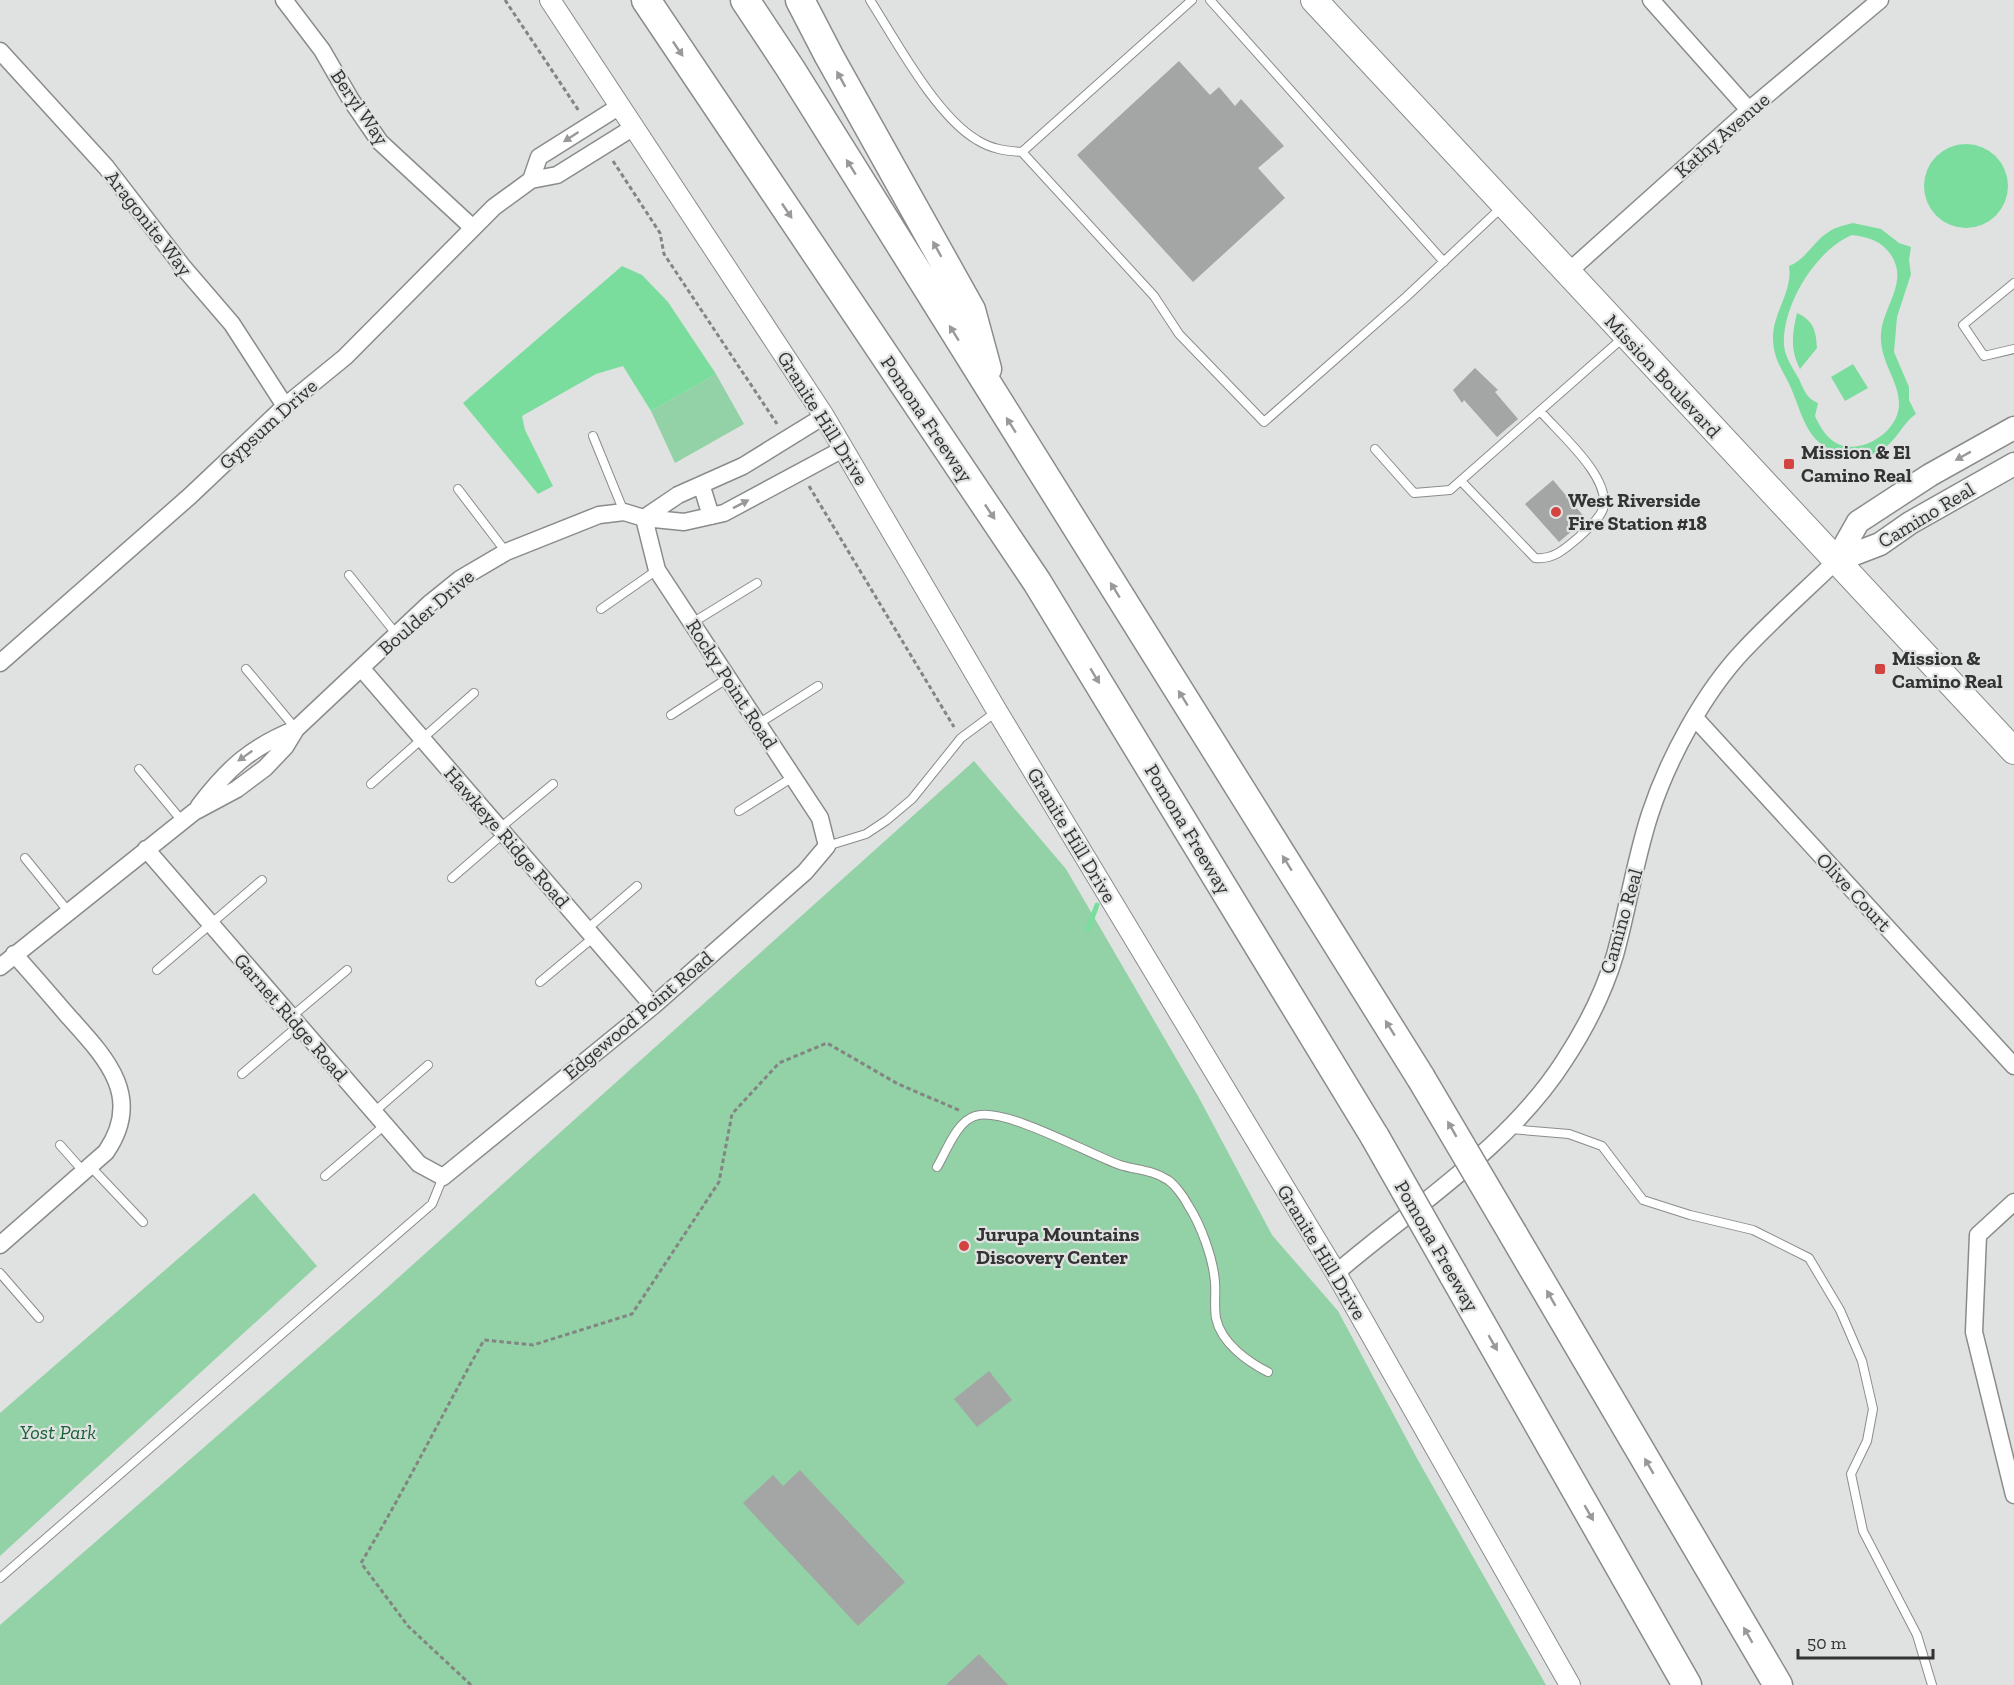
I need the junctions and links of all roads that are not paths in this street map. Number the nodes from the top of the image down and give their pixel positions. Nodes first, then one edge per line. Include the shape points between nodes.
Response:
1 (284, 0) edge
2 (550, 0) edge
3 (646, 0) edge
4 (745, 0) edge
5 (800, 0) edge
6 (870, 0) edge
7 (1192, 0) edge
8 (1210, 0) edge
9 (1314, 0) edge
10 (1651, 0) edge
11 (1880, 0) edge
12 (0, 51) edge
13 (620, 106) junction
14 (1749, 110) junction
15 (634, 127) junction
16 (1022, 152) junction
17 (531, 180) junction
18 (1504, 205) junction
19 (473, 228) junction
20 (1444, 262) junction
21 (1567, 273) junction
22 (2014, 283) edge
23 (1626, 336) junction
24 (2014, 349) edge
25 (995, 400) junction
26 (285, 406) junction
27 (1541, 412) junction
28 (824, 416) junction
29 (2014, 428) edge
30 (593, 436) dead end
31 (843, 449) junction
32 (1376, 449) dead end
33 (2014, 464) edge
34 (1461, 481) junction
35 (702, 487) junction
36 (458, 489) dead end
37 (624, 512) junction
38 (711, 516) junction
39 (644, 518) junction
40 (506, 552) junction
41 (1836, 561) junction
42 (657, 570) junction
43 (349, 575) dead end
44 (757, 584) dead end
45 (601, 609) dead end
46 (692, 623) junction
47 (397, 635) junction
48 (0, 663) edge
49 (246, 669) dead end
50 (362, 669) junction
51 (728, 678) junction
52 (818, 686) dead end
53 (474, 693) dead end
54 (997, 711) junction
55 (671, 715) dead end
56 (1695, 718) junction
57 (758, 724) junction
58 (296, 729) junction
59 (423, 739) junction
60 (2014, 752) edge
61 (139, 769) dead end
62 (793, 777) junction
63 (371, 784) dead end
64 (552, 784) dead end
65 (739, 811) dead end
66 (188, 816) junction
67 (502, 831) junction
68 (827, 846) junction
69 (146, 849) junction
70 (25, 858) dead end
71 (452, 878) dead end
72 (262, 880) dead end
73 (637, 886) dead end
74 (68, 911) junction
75 (210, 924) junction
76 (590, 933) junction
77 (14, 954) junction
78 (0, 967) edge
79 (157, 970) dead end
80 (347, 970) dead end
81 (540, 982) dead end
82 (653, 1006) junction
83 (294, 1021) junction
84 (428, 1065) dead end
85 (2014, 1066) edge
86 (242, 1074) dead end
87 (374, 1112) junction
88 (385, 1125) junction
89 (1509, 1129) junction
90 (60, 1145) dead end
91 (937, 1167) dead end
92 (87, 1169) junction
93 (325, 1176) dead end
94 (443, 1177) junction
95 (2014, 1202) edge
96 (143, 1222) dead end
97 (0, 1245) edge
98 (0, 1272) edge
99 (1336, 1273) junction
100 (39, 1318) dead end
101 (1268, 1372) dead end
102 (2014, 1496) edge
103 (0, 1578) edge
104 (1570, 1685) edge
105 (1688, 1685) edge
106 (1778, 1685) edge
107 (1932, 1685) edge

1 - 19 street, Beryl Way via 322,50 380,142
2 - 13 street, Granite Hill Drive
3 -> 105 highway, Pomona Freeway, bridge via 1037,582 1375,1137
25 -> 4 highway
25 -> 5 highway via 971,310
6 - 16 lane via 923,81 966,132 988,146
7 - 16 lane
8 - 20 lane
9 - 18 main road, Mission Boulevard
10 - 14 street
11 - 14 street, Kathy Avenue
12 - 26 street, Aragonite Way via 106,167 232,324
13 - 15 street, Granite Hill Drive
13 -> 17 street, Gypsum Drive via 539,158
14 - 21 street, Kathy Avenue
15 - 17 street, Gypsum Drive via 557,175
15 - 28 street, Granite Hill Drive
16 - 20 lane via 1154,296 1179,334 1264,422
17 - 19 street, Gypsum Drive
18 - 20 lane
18 - 21 main road, Mission Boulevard
19 - 26 street, Gypsum Drive via 345,357
21 - 23 main road, Mission Boulevard
22 - 24 lane via 1963,325 1984,356
23 - 27 lane
23 - 41 main road, Mission Boulevard
106 -> 25 highway, bridge via 1421,1078
26 - 48 street, Gypsum Drive
27 - 34 lane
27 - 34 lane via 1596,474 1604,497 1602,511 1568,547 1554,556 1535,558
28 - 31 street, Granite Hill Drive
28 - 35 street
29 -> 41 main road, Camino Real via 1930,475 1858,522
30 - 37 lane
38 -> 31 street, Boulder Drive via 724,513
31 - 54 street, Granite Hill Drive
32 - 34 lane via 1414,493 1450,490
33 - 41 main road, Camino Real via 1880,544
35 - 38 street
35 - 39 street via 678,495
36 - 40 lane
37 - 39 street, Boulder Drive
37 - 40 street, Boulder Drive via 599,515
38 - 39 street, Boulder Drive via 684,522
39 - 42 street, Rocky Point Road
40 - 47 street, Boulder Drive via 460,579
41 - 56 street, Camino Real via 1743,651
41 - 60 main road, Mission Boulevard
42 - 45 lane
42 - 46 street, Rocky Point Road
43 - 47 lane
44 - 46 lane
46 - 51 street, Rocky Point Road
47 - 50 street, Boulder Drive
49 - 58 lane
50 - 58 street, Boulder Drive
50 - 59 street, Hawkeye Ridge Road
51 - 55 lane
51 - 57 street, Rocky Point Road
52 - 57 lane
53 - 59 lane
54 - 68 lane via 961,738 912,799 887,820 866,834
54 - 99 street, Granite Hill Drive
56 - 85 street, Olive Court
56 - 89 street, Camino Real via 1650,814 1614,956 1589,1018 1544,1089
57 - 62 street, Rocky Point Road
58 - 66 street, Boulder Drive via 268,740 238,760
59 - 63 lane
59 - 67 street, Hawkeye Ridge Road
61 - 66 lane
62 - 65 lane
62 - 68 street, Rocky Point Road via 820,818
64 - 67 lane
66 - 69 street, Boulder Drive
67 - 71 lane
67 - 76 street, Hawkeye Ridge Road
68 - 82 street, Edgewood Point Road via 805,872
69 - 74 street, Boulder Drive
69 - 75 street, Garnet Ridge Road
70 - 74 lane
72 - 75 lane
73 - 76 lane
74 - 77 street, Boulder Drive
75 - 79 lane
75 - 83 street, Garnet Ridge Road
76 - 81 lane
76 - 82 street, Hawkeye Ridge Road
77 - 78 street, Boulder Drive
77 - 92 street via 115,1073 121,1092 122,1119 106,1152
80 - 83 lane
82 - 94 street, Edgewood Point Road
83 - 86 lane
83 - 87 street, Garnet Ridge Road
84 - 87 lane
87 - 88 street, Garnet Ridge Road
88 - 93 lane
88 - 94 street, Garnet Ridge Road via 419,1164
89 - 99 street, Camino Real
89 - 107 lane via 1569,1134 1602,1146 1643,1200 1753,1230 1809,1258 1840,1310 1862,1361 1873,1409 1868,1441 1851,1474 1863,1531 1917,1635
90 - 92 lane
91 - 101 lane via 963,1124 974,1116 1010,1119 1168,1181 1188,1205 1207,1250 1215,1282 1216,1321 1249,1363
92 - 96 lane
92 - 97 street
94 - 103 lane via 432,1204
95 - 102 street via 1978,1235 1974,1332
98 - 100 lane
99 - 104 street, Granite Hill Drive

